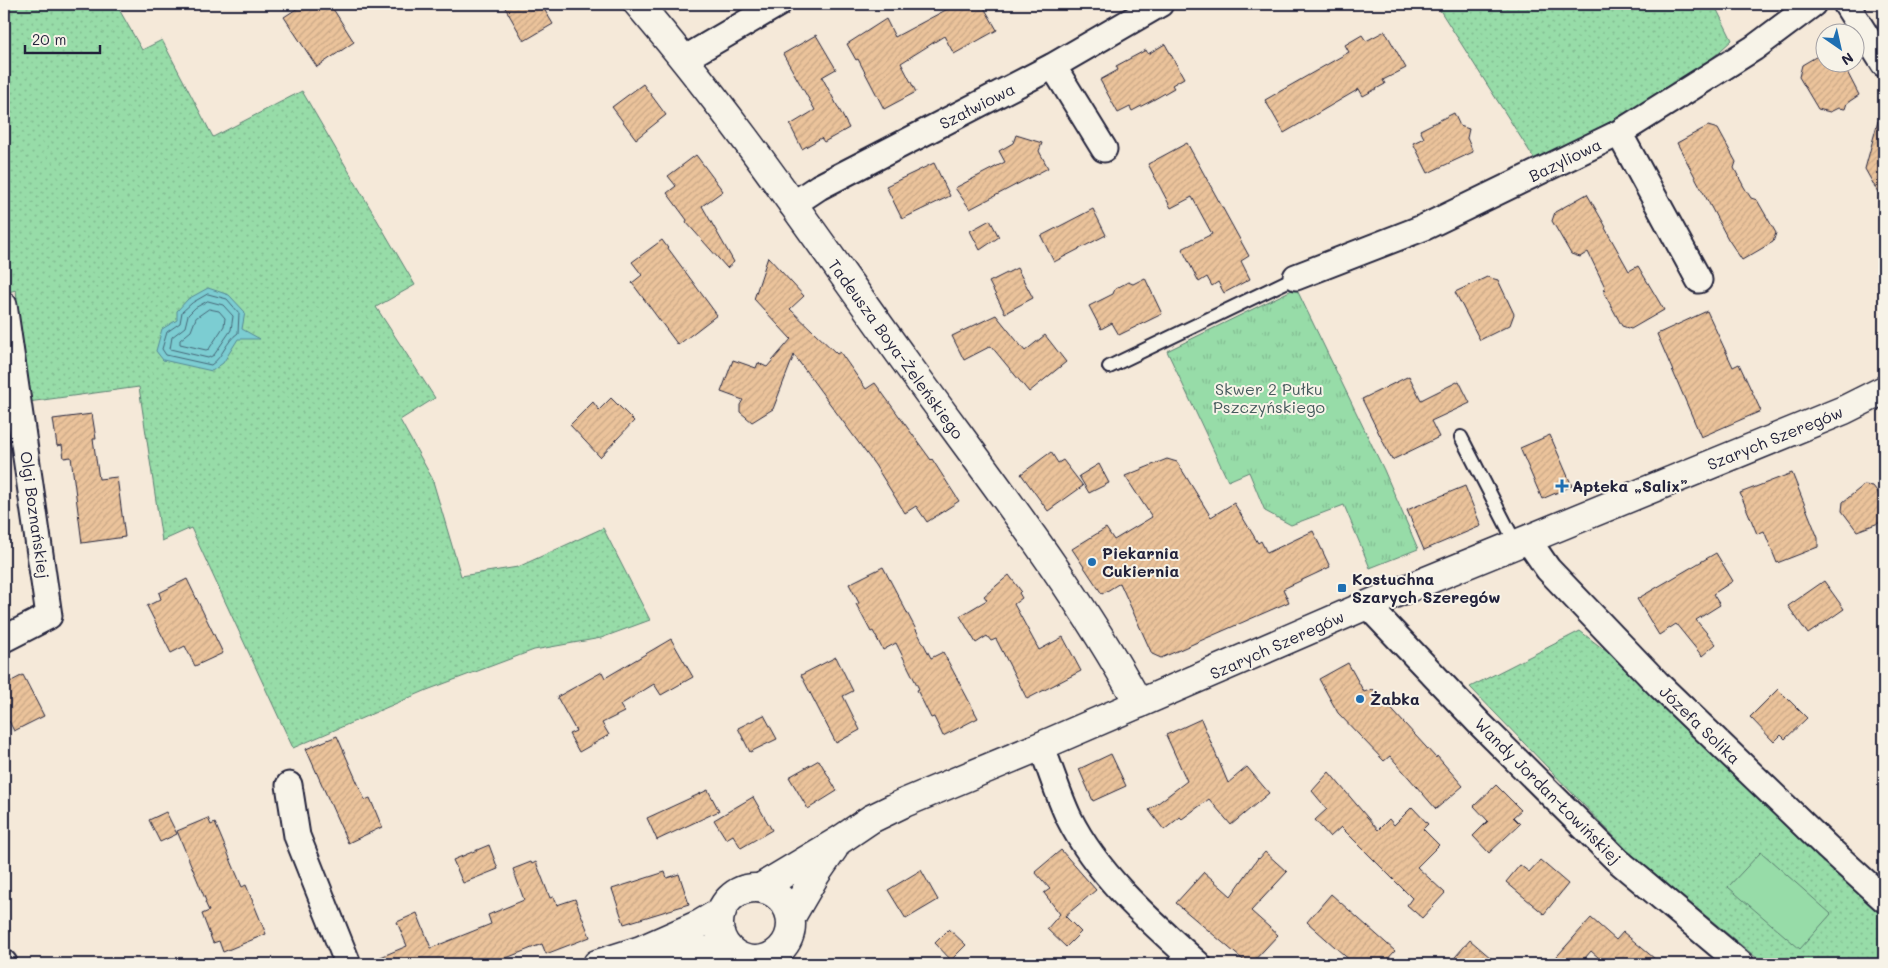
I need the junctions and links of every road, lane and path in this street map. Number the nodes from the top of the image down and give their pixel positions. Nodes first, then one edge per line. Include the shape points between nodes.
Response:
1 (638, 4) edge
2 (778, 4) edge
3 (1160, 4) edge
4 (1813, 4) edge
5 (1846, 4) edge
6 (684, 59) junction
7 (1884, 64) edge
8 (1053, 66) junction
9 (1619, 133) junction
10 (1104, 149) dead end
11 (792, 205) junction
12 (1296, 277) joint
13 (1699, 280) dead end
14 (4, 305) edge
15 (1109, 367) dead end
16 (1884, 390) edge
17 (1462, 437) dead end
18 (1522, 542) junction
19 (1367, 606) junction
20 (4, 639) edge
21 (1140, 704) junction
22 (1041, 746) junction
23 (289, 785) dead end
24 (840, 840) junction
25 (760, 888) junction
26 (1884, 899) edge
27 (722, 911) junction
28 (791, 917) junction
29 (641, 950) junction
30 (736, 955) junction
31 (348, 964) edge
32 (597, 964) edge
33 (1198, 964) edge
34 (1741, 964) edge

1 - 6 street, Tadeusza Boya-Żeleńskiego
2 - 6 street
3 - 8 street, Szałwiowa
4 - 9 street, Bazyliowa via 1754,48
5 - 7 street
6 - 11 street, Tadeusza Boya-Żeleńskiego
8 - 10 street
8 - 11 street, Szałwiowa via 819,187
9 - 12 street, Bazyliowa via 1425,228
9 - 13 street
11 - 21 street, Tadeusza Boya-Żeleńskiego via 1054,568
12 - 15 lane
14 - 20 street, Olgi Boznańskiej via 49,616
16 - 18 street, Szarych Szeregów via 1844,410
17 - 18 lane
18 - 19 street, Szarych Szeregów
18 - 26 street, Józefa Solika via 1659,685
19 - 21 street, Szarych Szeregów
19 - 34 street, Wandy Jordan-Łowińskiej via 1617,860
21 - 22 street, Szarych Szeregów
22 - 24 street, Szarych Szeregów via 904,803 871,819
22 - 33 street via 1069,817 1088,848 1122,892
23 - 31 street via 297,836
24 - 25 street, Szarych Szeregów
24 - 28 street, Szarych Szeregów
25 - 27 street via 738,892
25 - 28 street via 780,897
27 - 29 street
27 - 30 street via 719,923 721,936
28 - 30 street via 788,939 773,955 761,960
29 - 30 street via 708,950
29 - 32 street

